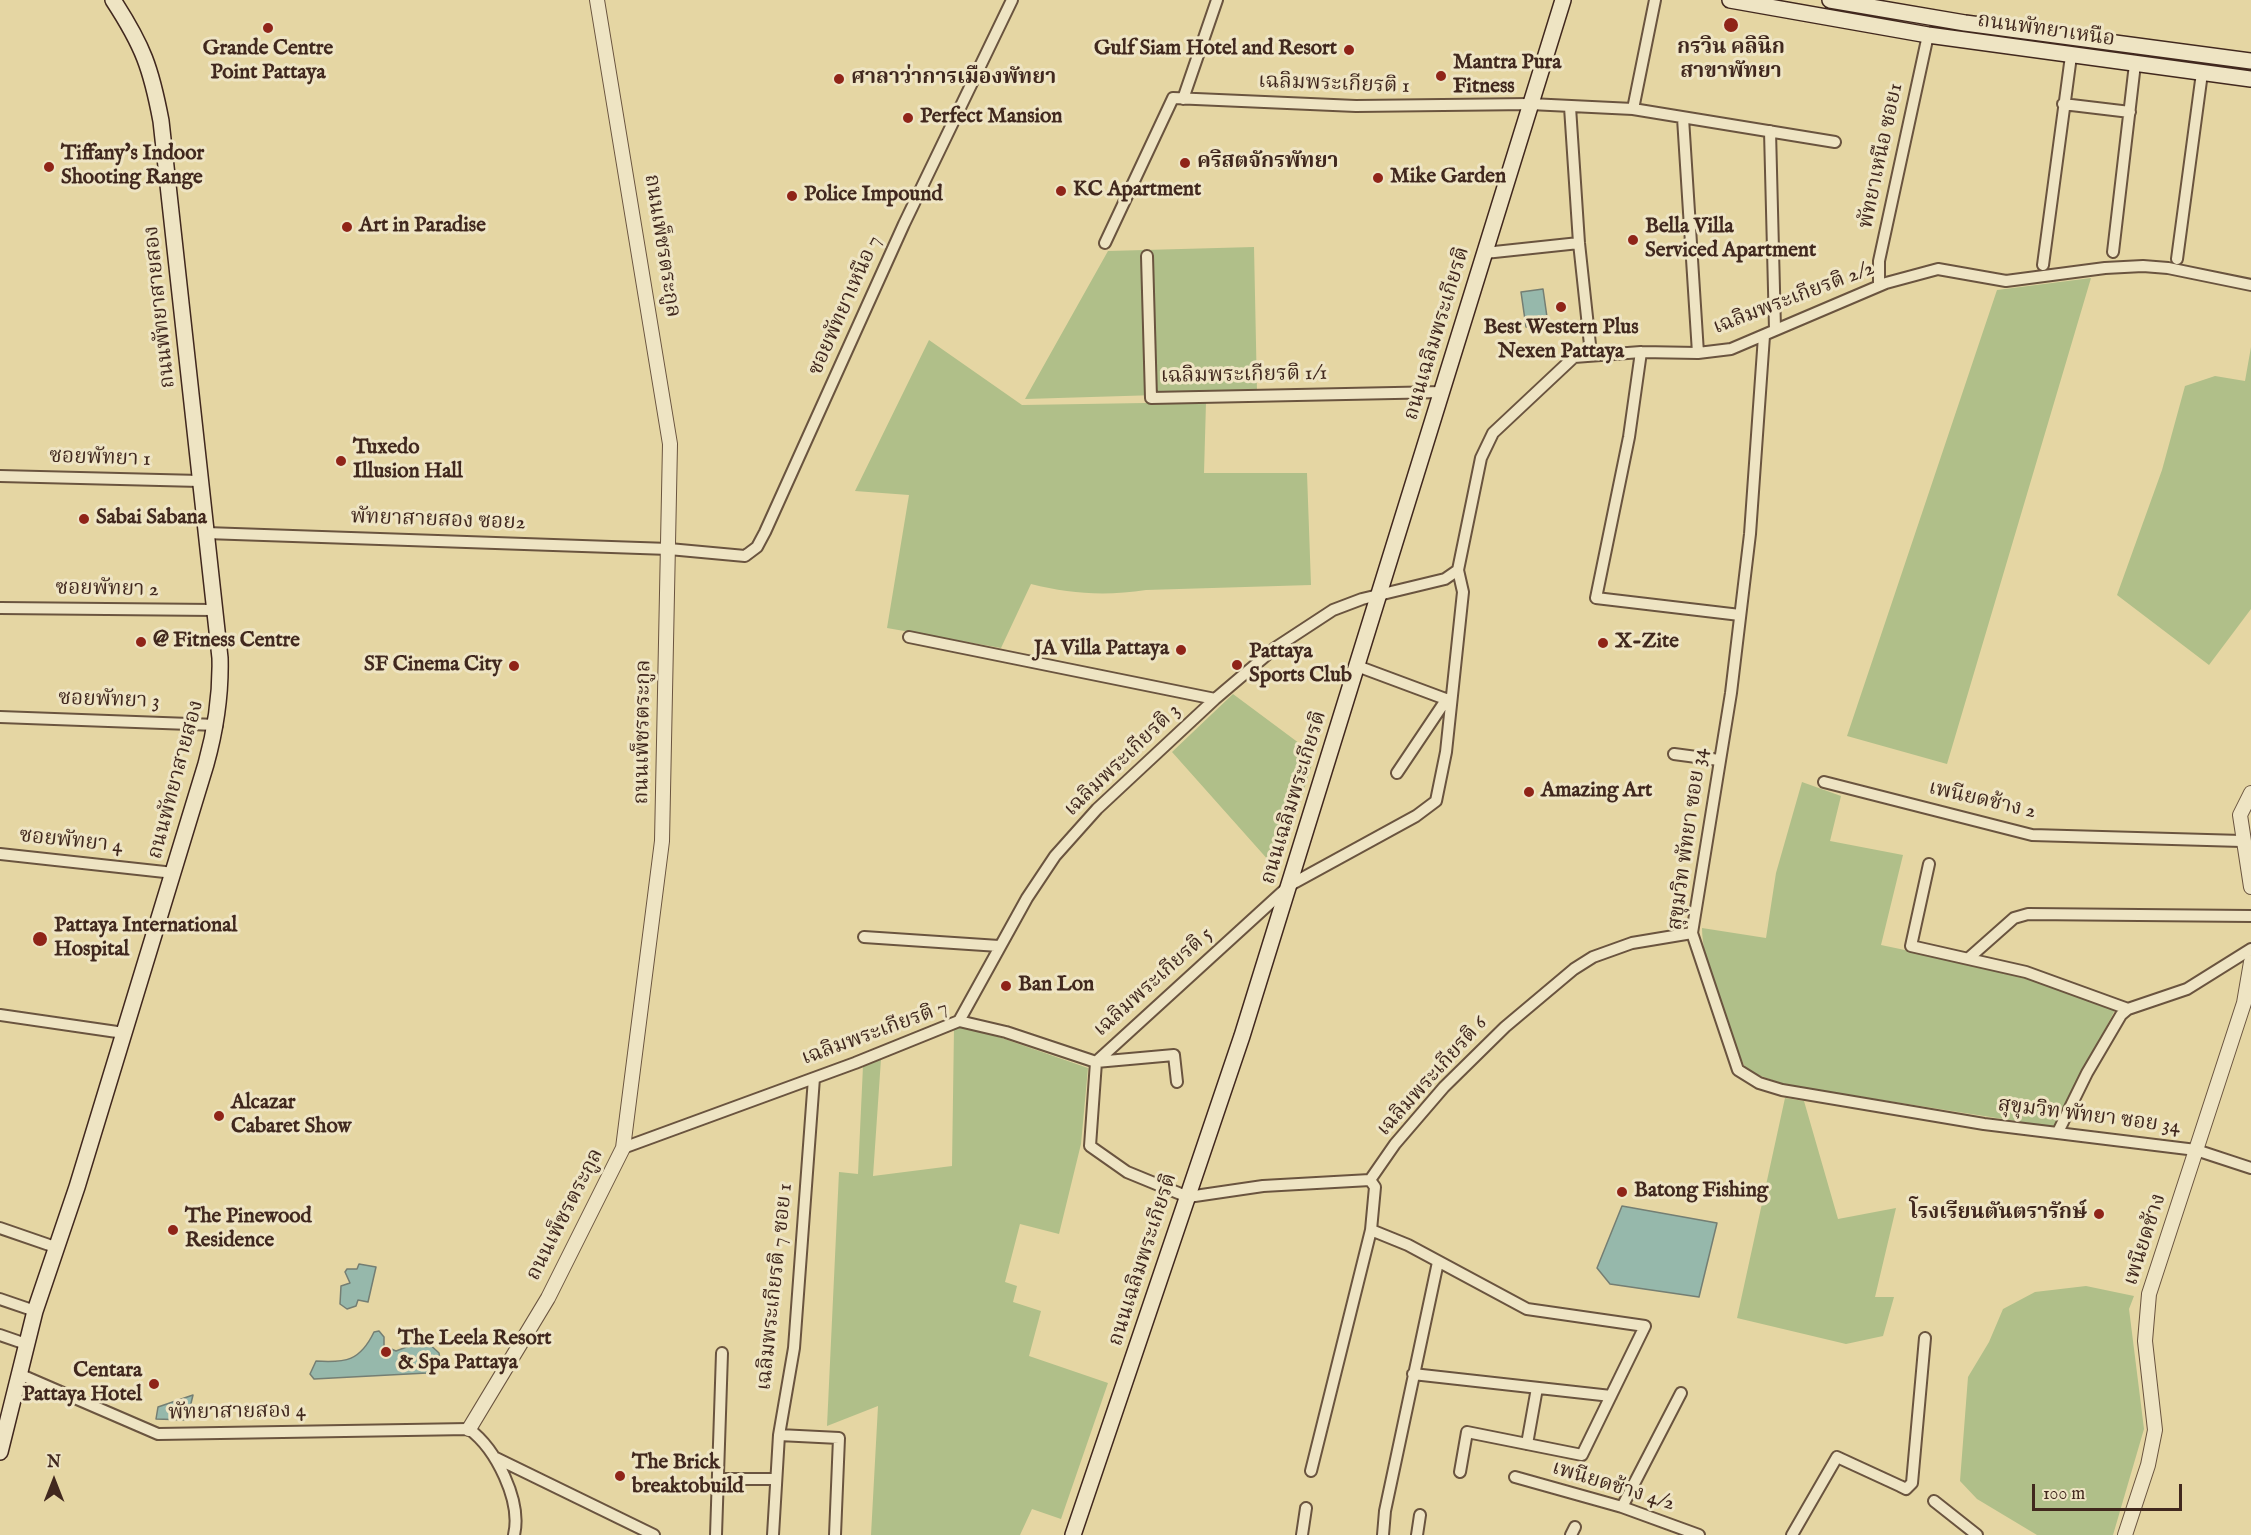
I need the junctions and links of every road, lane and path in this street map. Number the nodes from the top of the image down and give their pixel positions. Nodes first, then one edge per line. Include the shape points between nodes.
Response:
1 (113, 0) edge
2 (597, 0) edge
3 (1012, 0) edge
4 (1216, 0) edge
5 (1563, 0) edge
6 (1655, 0) edge
7 (1731, 0) edge
8 (1830, 0) edge
9 (1928, 35) junction
10 (2071, 56) junction
11 (2251, 61) edge
12 (2135, 64) junction
13 (2202, 73) junction
14 (2251, 79) edge
15 (1178, 98) junction
16 (1530, 104) junction
17 (2063, 104) junction
18 (1570, 107) junction
19 (1633, 109) junction
20 (2130, 112) junction
21 (1683, 118) junction
22 (1770, 131) junction
23 (1835, 142) dead end
24 (1105, 243) dead end
25 (1579, 243) junction
26 (2113, 252) dead end
27 (1485, 253) junction
28 (1147, 256) dead end
29 (2177, 259) dead end
30 (2043, 265) dead end
31 (2251, 285) edge
32 (1880, 286) junction
33 (1775, 329) junction
34 (1764, 336) junction
35 (1641, 352) junction
36 (1698, 353) junction
37 (1591, 354) junction
38 (1443, 392) junction
39 (0, 476) edge
40 (200, 481) junction
41 (206, 533) junction
42 (669, 549) junction
43 (1458, 570) junction
44 (1379, 596) junction
45 (0, 608) edge
46 (214, 610) junction
47 (1740, 615) junction
48 (909, 637) dead end
49 (1357, 666) junction
50 (1215, 699) junction
51 (1449, 701) junction
52 (0, 717) edge
53 (217, 725) junction
54 (1674, 754) dead end
55 (1719, 760) junction
56 (1397, 773) dead end
57 (1824, 782) dead end
58 (2251, 793) edge
59 (2242, 841) junction
60 (0, 854) edge
61 (1929, 864) dead end
62 (174, 873) junction
63 (1290, 885) junction
64 (2251, 887) edge
65 (2251, 916) edge
66 (1692, 933) junction
67 (864, 937) dead end
68 (999, 946) junction
69 (2251, 949) edge
70 (1970, 957) junction
71 (2251, 962) edge
72 (2128, 1009) junction
73 (0, 1015) edge
74 (959, 1021) junction
75 (124, 1033) junction
76 (1096, 1062) junction
77 (814, 1078) junction
78 (1177, 1082) dead end
79 (2058, 1132) junction
80 (623, 1148) junction
81 (2196, 1150) junction
82 (2251, 1168) edge
83 (1370, 1180) junction
84 (1188, 1197) junction
85 (0, 1228) edge
86 (1371, 1230) junction
87 (55, 1247) junction
88 (1438, 1262) junction
89 (0, 1299) edge
90 (35, 1311) junction
91 (0, 1335) edge
92 (1925, 1338) dead end
93 (26, 1344) junction
94 (722, 1353) dead end
95 (18, 1374) junction
96 (1413, 1374) junction
97 (1537, 1388) junction
98 (1680, 1393) dead end
99 (1611, 1396) junction
100 (469, 1429) junction
101 (778, 1435) junction
102 (1527, 1444) junction
103 (0, 1452) edge
104 (495, 1458) junction
105 (1311, 1471) dead end
106 (1461, 1472) dead end
107 (1515, 1477) dead end
108 (719, 1479) junction
109 (776, 1479) junction
110 (1934, 1501) dead end
111 (1622, 1507) junction
112 (1306, 1508) dead end
113 (1420, 1515) dead end
114 (1673, 1525) junction
115 (514, 1535) edge
116 (654, 1535) edge
117 (716, 1535) edge
118 (773, 1535) edge
119 (836, 1535) edge
120 (1073, 1535) edge
121 (1302, 1535) edge
122 (1383, 1535) edge
123 (1417, 1535) edge
124 (1666, 1535) edge
125 (1700, 1535) edge
126 (1792, 1535) edge
127 (1977, 1535) edge
128 (2125, 1535) edge

1 - 40 main road, ถนนพัทยาสายสอง via 146,56 159,111
2 - 42 street, ถนนเพ็ชรตระกูล via 668,418
3 - 42 street, ซอยพัทยาเหนือ 7 via 904,224 757,547 745,556
4 - 15 street
5 - 16 main road, ถนนเฉลิมพระเกียรติ
6 - 19 street
7 - 9 main road, ถนนพัทยาเหนือ
8 - 11 main road, ถนนพัทยาเหนือ via 1965,23
9 - 10 main road, ถนนพัทยาเหนือ
9 - 32 street, พัทยาเหนือ ซอย1 via 1879,261
10 - 12 main road, ถนนพัทยาเหนือ
10 - 17 street
12 - 13 main road, ถนนพัทยาเหนือ
12 - 20 street
13 - 14 main road, ถนนพัทยาเหนือ
13 - 29 street
15 - 16 street, เฉลิมพระเกียรติ 1 via 1356,106
15 - 24 street
16 - 18 street, เฉลิมพระเกียรติ 1
16 - 27 main road, ถนนเฉลิมพระเกียรติ
17 - 20 street
17 - 30 street
18 - 19 street, เฉลิมพระเกียรติ 1
18 - 25 street
19 - 21 street, เฉลิมพระเกียรติ 1
20 - 26 street
21 - 22 street, เฉลิมพระเกียรติ 1
21 - 36 street
22 - 23 street, เฉลิมพระเกียรติ 1
22 - 33 street
25 - 27 street
25 - 37 street
27 - 38 main road, ถนนเฉลิมพระเกียรติ
28 - 38 street, เฉลิมพระเกียรติ 1/1 via 1151,398
31 - 32 street, เฉลิมพระเกียรติ 2/2 via 2143,266 2006,281 1938,269
32 - 33 street, เฉลิมพระเกียรติ 2/2
33 - 34 street, เฉลิมพระเกียรติ 2/2
34 - 36 street, เฉลิมพระเกียรติ 2/2 via 1731,349
34 - 47 street, สุขุมวิท พัทยา ซอย 34 via 1750,534
35 - 36 street, เฉลิมพระเกียรติ 2/2
35 - 37 street, เฉลิมพระเกียรติ 2/2
35 - 47 street via 1629,438 1596,598
37 - 43 street, เฉลิมพระเกียรติ 2/2 via 1574,357 1493,433 1481,458
38 - 44 main road, ถนนเฉลิมพระเกียรติ
39 - 40 street, ซอยพัทยา 1
40 - 41 main road, ถนนพัทยาสายสอง
41 - 42 street, พัทยาสายสอง ซอย2
41 - 46 main road, ถนนพัทยาสายสอง
42 - 80 street, ถนนเพ็ชรตระกูล via 662,841
43 - 44 street via 1445,579
43 - 51 street, เฉลิมพระเกียรติ 2/2 via 1463,592
44 - 49 main road, ถนนเฉลิมพระเกียรติ
44 - 50 street, เฉลิมพระเกียรติ 3 via 1352,602 1309,624
45 - 46 street, ซอยพัทยา 2
46 - 53 main road, ถนนพัทยาสายสอง via 221,694
47 - 55 street, สุขุมวิท พัทยา ซอย 34
48 - 50 street
49 - 51 street
49 - 63 main road, ถนนเฉลิมพระเกียรติ
50 - 68 street, เฉลิมพระเกียรติ 3 via 1097,809 1054,856
51 - 56 street
51 - 63 street, เฉลิมพระเกียรติ 5 via 1446,752 1436,801 1416,816
52 - 53 street, ซอยพัทยา 3
53 - 62 main road, ถนนพัทยาสายสอง
54 - 55 street
55 - 66 street, สุขุมวิท พัทยา ซอย 34
57 - 59 street, เพนียดช้าง 2 via 2032,835
58 - 59 street via 2240,815
59 - 64 street
60 - 62 street, ซอยพัทยา 4
61 - 70 street via 1911,946
62 - 75 main road, ถนนพัทยาสายสอง
63 - 76 street, เฉลิมพระเกียรติ 5
63 - 84 main road, ถนนเฉลิมพระเกียรติ
65 - 70 street via 2028,914 2014,918
66 - 79 street, สุขุมวิท พัทยา ซอย 34 via 1728,1048 1738,1070 1748,1078 1782,1090 1984,1125
66 - 83 street, เฉลิมพระเกียรติ 6 via 1632,943 1593,957 1574,969 1505,1027 1444,1087
67 - 68 street
68 - 74 street, เฉลิมพระเกียรติ 3
69 - 72 street via 2187,989
70 - 72 street via 2026,972
71 - 81 street, เพนียดช้าง via 2244,1003
72 - 79 street via 2087,1073
73 - 75 street
74 - 76 street, เฉลิมพระเกียรติ 7
74 - 77 street, เฉลิมพระเกียรติ 7
75 - 87 main road, ถนนพัทยาสายสอง
76 - 78 street, เฉลิมพระเกียรติ 5 via 1174,1055
76 - 84 street via 1090,1146 1127,1172
77 - 80 street, เฉลิมพระเกียรติ 7
77 - 101 street, เฉลิมพระเกียรติ 7 ซอย 1 via 794,1348
79 - 81 street, สุขุมวิท พัทยา ซอย 34
80 - 100 street, ถนนเพ็ชรตระกูล via 548,1298
81 - 82 street, สุขุมวิท พัทยา ซอย 34
81 - 128 street, เพนียดช้าง via 2149,1294 2145,1341 2155,1430
83 - 84 street via 1263,1186
83 - 86 street via 1375,1187
84 - 120 main road, ถนนเฉลิมพระเกียรติ
85 - 87 street
86 - 88 street
86 - 105 street
87 - 90 main road, ถนนพัทยาสายสอง
88 - 96 street
88 - 99 street via 1527,1309 1645,1326
89 - 90 street
90 - 93 main road, ถนนพัทยาสายสอง
91 - 93 street
92 - 126 street via 1912,1483 1906,1489 1837,1457
93 - 95 main road, ถนนพัทยาสายสอง
94 - 108 street
95 - 100 street, พัทยาสายสอง 4 via 158,1434
95 - 103 main road, ถนนพัทยาสายสอง
96 - 97 street
96 - 122 street
97 - 99 street
97 - 102 street
98 - 111 street
99 - 102 street via 1582,1455
100 - 104 street
101 - 109 street, เฉลิมพระเกียรติ 7 ซอย 1
101 - 119 street via 839,1438
102 - 106 street via 1467,1432
104 - 115 street via 506,1478 516,1519
104 - 116 street
107 - 111 street, เพนียดช้าง 4/2
108 - 109 street
108 - 117 street
109 - 118 street, เฉลิมพระเกียรติ 7 ซอย 1
110 - 127 street
111 - 114 street, เพนียดช้าง 4/2
112 - 121 street
113 - 123 street
114 - 124 street
114 - 125 street, เพนียดช้าง 4/2

